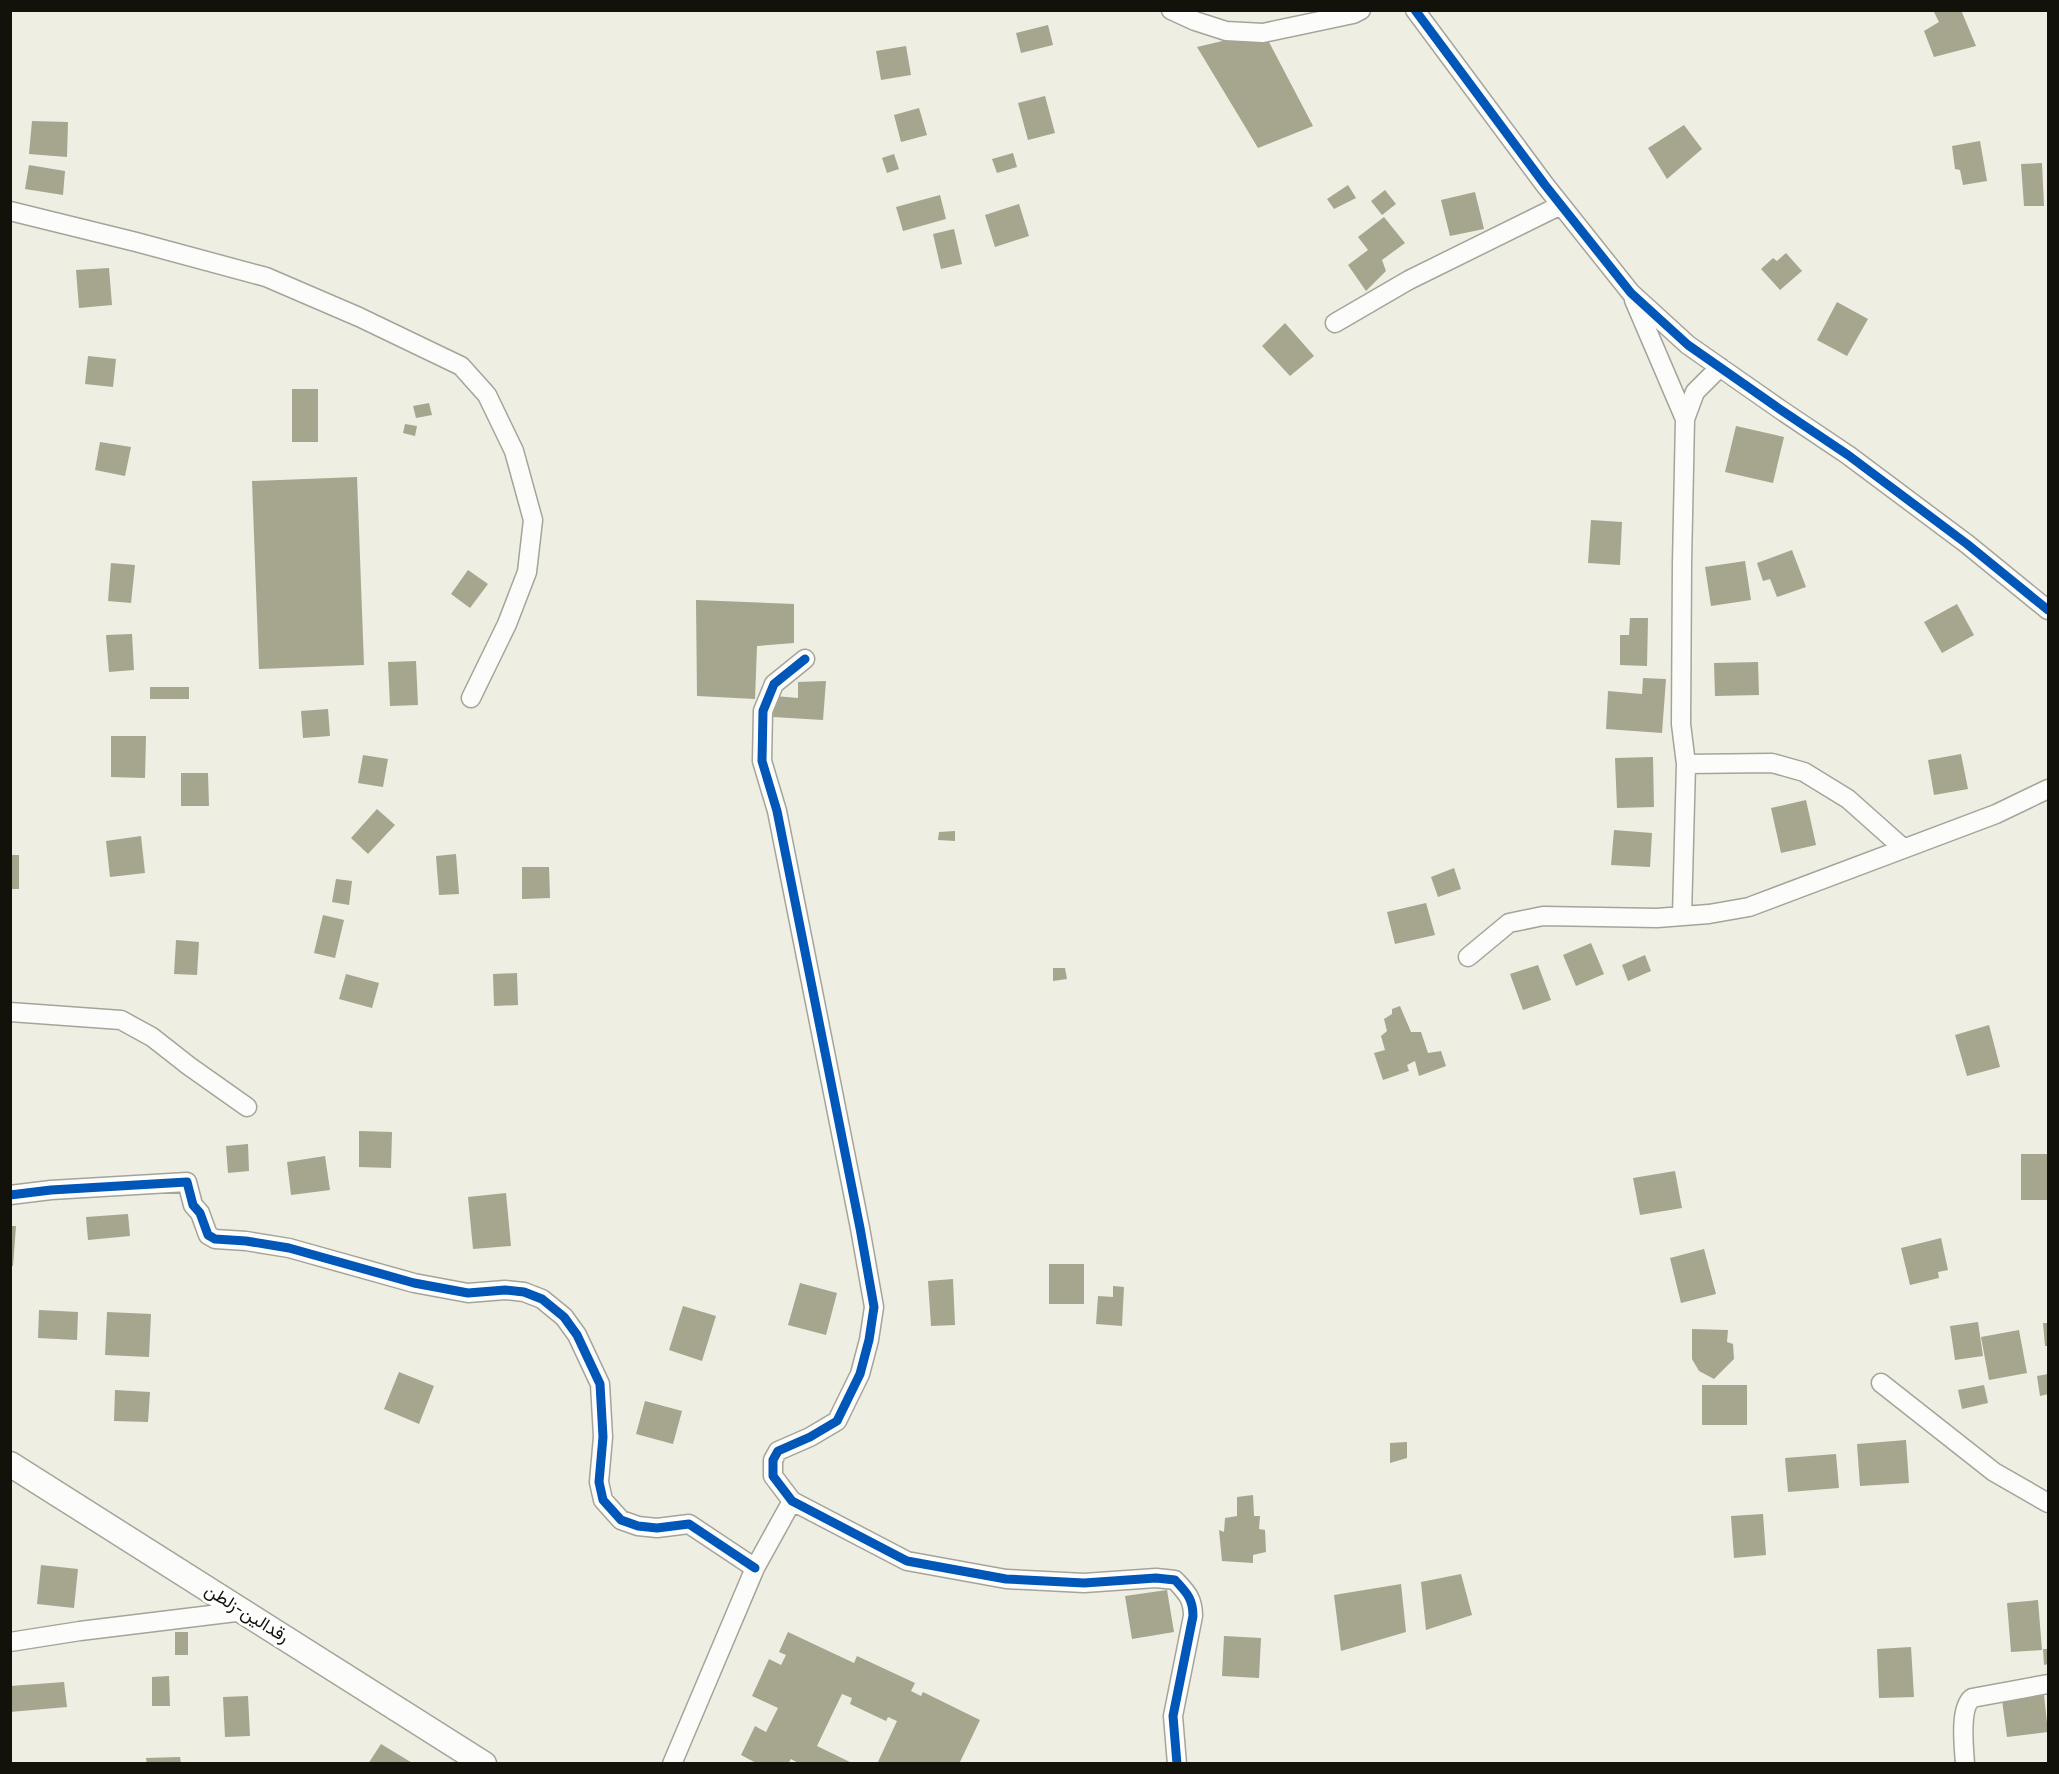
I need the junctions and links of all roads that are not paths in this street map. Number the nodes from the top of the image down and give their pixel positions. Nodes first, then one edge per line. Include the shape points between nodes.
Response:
1 (1171, 10) edge
2 (1361, 10) edge
3 (1415, 10) edge
4 (1562, 205) junction
5 (10, 211) edge
6 (1630, 292) junction
7 (1335, 323) dead end
8 (1720, 367) junction
9 (1685, 419) junction
10 (2049, 610) edge
11 (804, 659) dead end
12 (471, 698) dead end
13 (1686, 764) junction
14 (2049, 789) edge
15 (1903, 848) junction
16 (1682, 916) junction
17 (1468, 957) dead end
18 (10, 1012) edge
19 (247, 1107) dead end
20 (10, 1196) edge
21 (1881, 1383) dead end
22 (10, 1464) edge
23 (792, 1501) junction
24 (2049, 1503) edge
25 (755, 1568) junction
26 (244, 1611) junction
27 (10, 1642) edge
28 (2049, 1684) edge
29 (483, 1764) edge
30 (672, 1764) edge
31 (1177, 1764) edge
32 (1965, 1764) edge

1 - 2 street via 1226,31 1263,33
3 - 4 street
4 - 6 street
4 - 7 street via 1409,280
5 - 12 street via 266,277 461,366 487,395 514,451 533,520 526,572 507,624
6 - 8 street via 1688,345
6 - 9 street
8 - 9 street via 1695,392
8 - 10 street via 1848,455
9 - 13 street via 1681,724
11 - 23 street via 774,684 763,711 762,761 777,811 874,1307 860,1374 837,1420 778,1450 773,1460 772,1476
13 - 15 street via 1772,763 1804,772 1848,799
13 - 16 street
14 - 15 street via 1996,814
15 - 16 street via 1749,907
16 - 17 street via 1543,916 1509,923
18 - 19 street via 121,1020 152,1037
20 - 25 street via 187,1182 208,1235 215,1239 290,1248 414,1283 468,1293 505,1290 542,1299 564,1317 577,1335 600,1384 603,1437 599,1482 603,1500 621,1520 638,1526 689,1524
21 - 24 street via 1994,1472
22 - 26 main road, رقدالين-زلطن
23 - 25 street
23 - 31 street via 907,1561 1006,1579 1084,1583 1175,1580 1190,1596 1193,1609 1173,1716
25 - 30 street
26 - 27 street
26 - 29 main road, رقدالين-زلطن
28 - 32 street via 1972,1698 1964,1724

